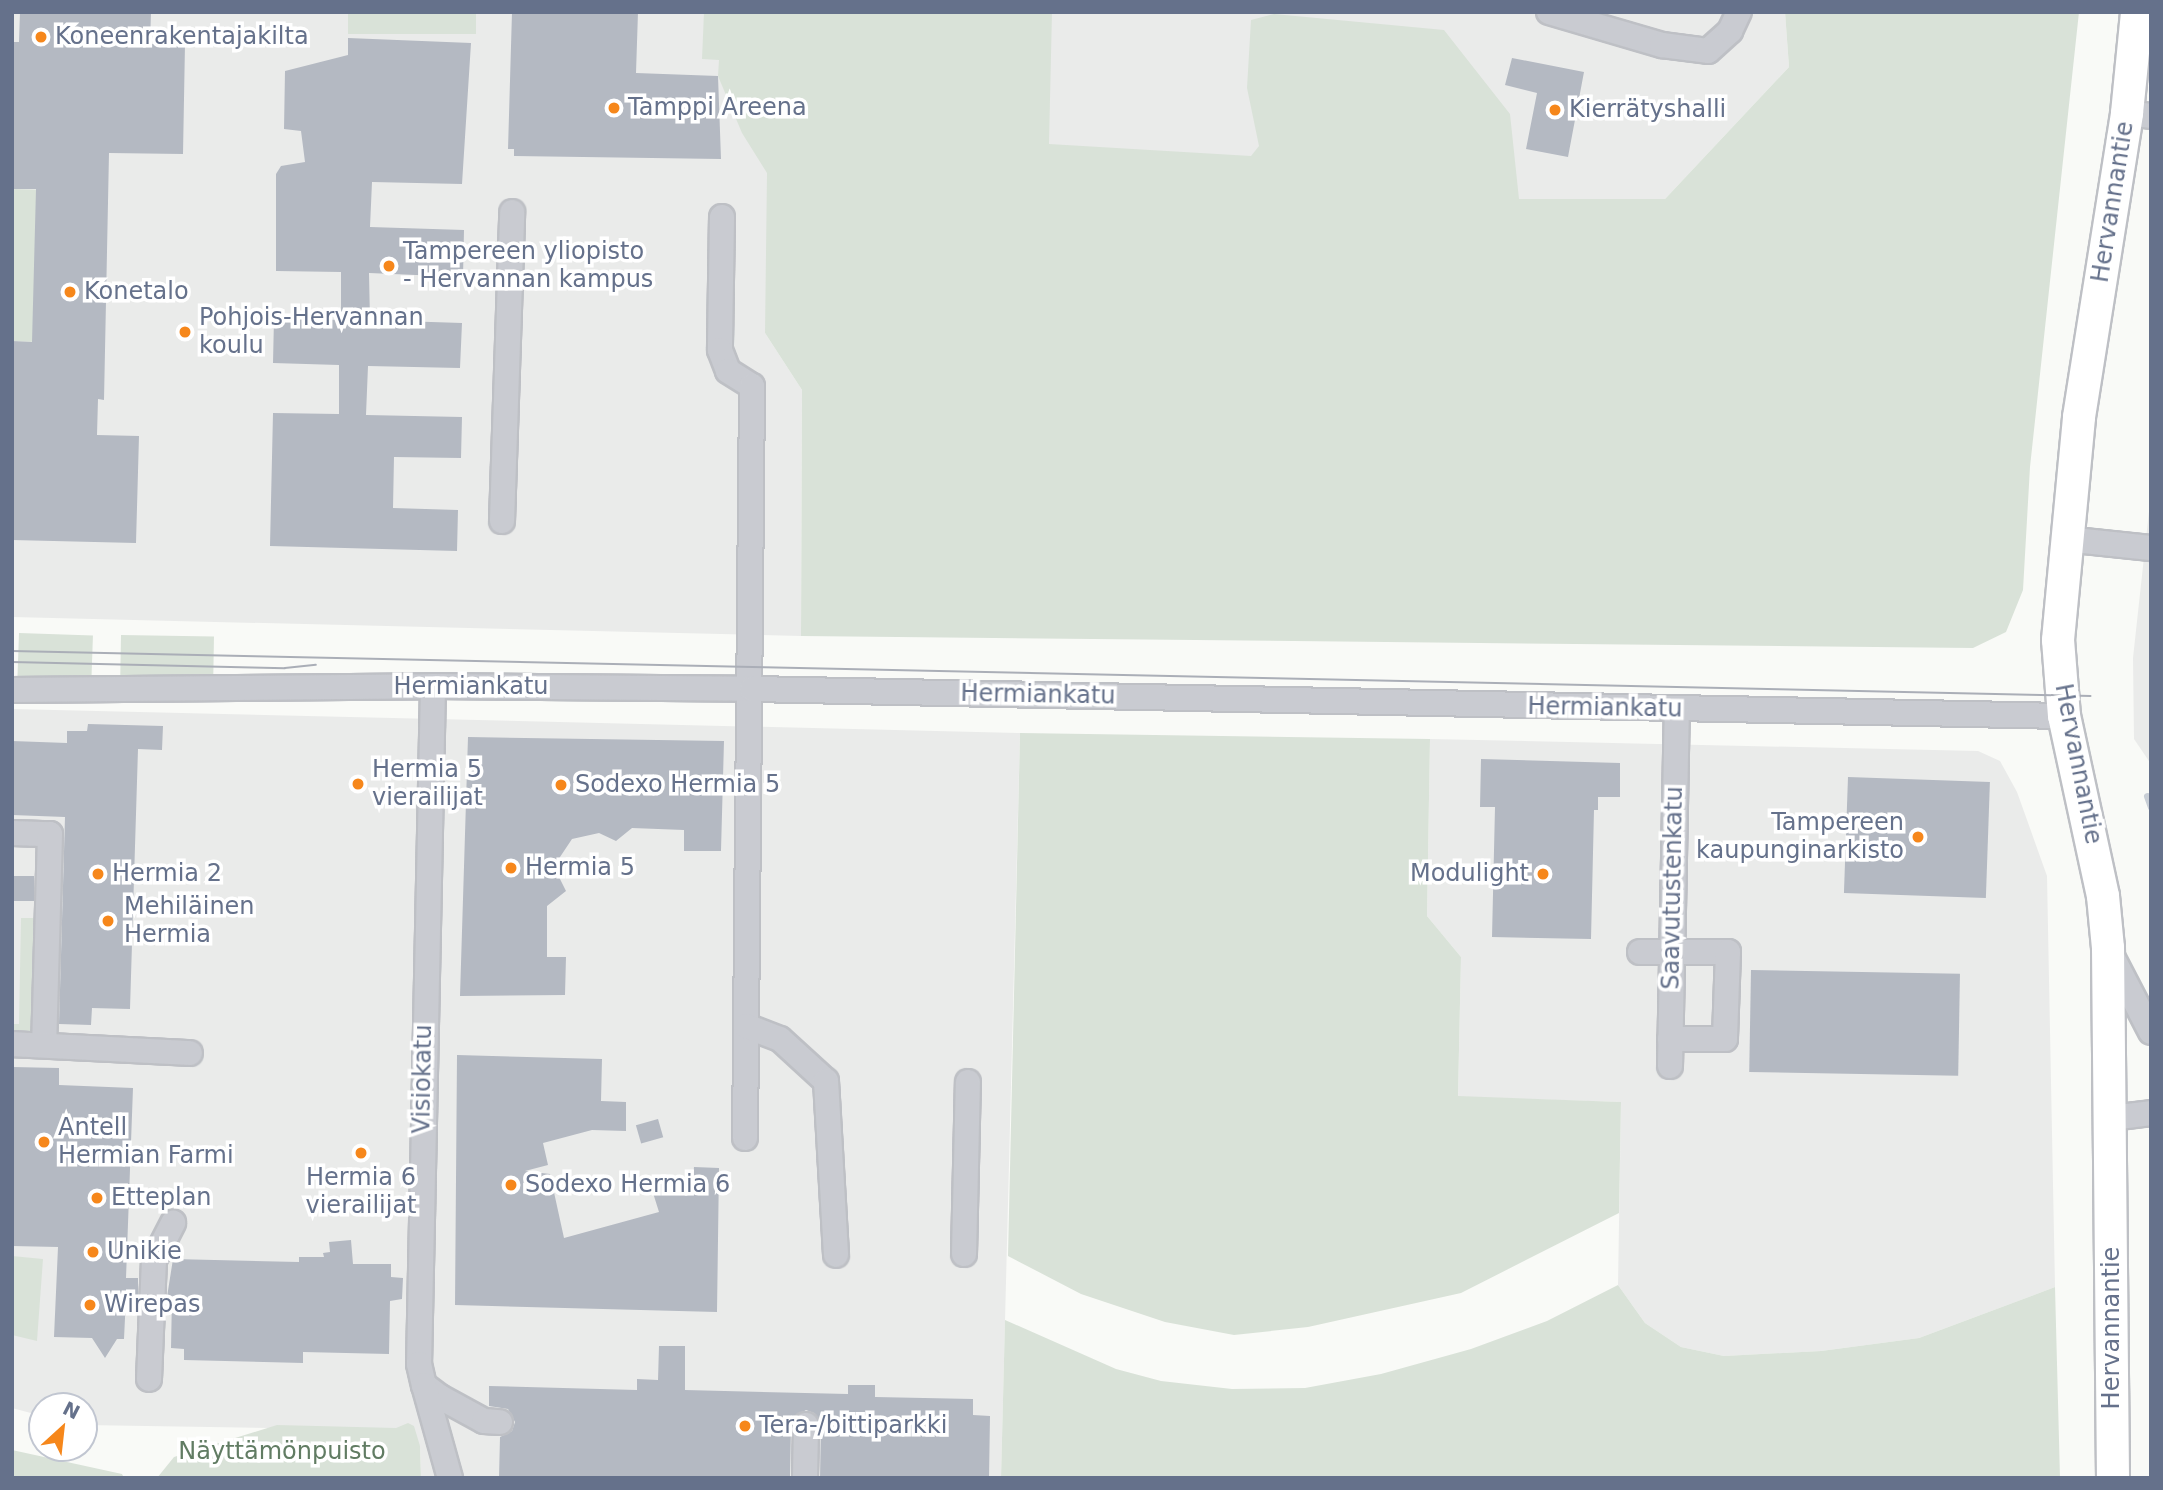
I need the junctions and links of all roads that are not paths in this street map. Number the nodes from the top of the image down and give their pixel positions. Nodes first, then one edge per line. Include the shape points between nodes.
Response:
1 (1549, 12) edge
2 (1739, 12) edge
3 (2137, 12) edge
4 (2139, 115) edge
5 (512, 212) dead end
6 (722, 216) dead end
7 (502, 521) dead end
8 (2064, 539) junction
9 (2151, 548) edge
10 (433, 686) junction
11 (752, 689) junction
12 (12, 690) edge
13 (1677, 710) junction
14 (2064, 716) junction
15 (12, 833) edge
16 (2108, 948) junction
17 (1640, 952) dead end
18 (1672, 952) junction
19 (746, 1027) junction
20 (2151, 1032) edge
21 (1670, 1039) junction
22 (12, 1044) edge
23 (44, 1045) junction
24 (190, 1053) dead end
25 (1670, 1066) dead end
26 (968, 1082) dead end
27 (2151, 1113) edge
28 (2111, 1118) junction
29 (745, 1138) dead end
30 (173, 1223) dead end
31 (964, 1254) dead end
32 (836, 1255) dead end
33 (149, 1379) dead end
34 (424, 1385) junction
35 (500, 1422) dead end
36 (806, 1425) dead end
37 (450, 1478) edge
38 (805, 1478) edge
39 (2113, 1478) edge

1 - 2 street via 1662,45 1708,51 1730,31
3 - 4 main road, Hervannantie
4 - 8 main road, Hervannantie via 2079,417
5 - 7 street
6 - 11 street via 720,350 729,371 752,386
8 - 9 street
8 - 14 main road, Hervannantie via 2058,640
10 - 11 street, Hermiankatu
10 - 12 street, Hermiankatu
10 - 34 street, Visiokatu via 422,1123 419,1364
11 - 13 street, Hermiankatu
11 - 19 street
13 - 14 street, Hermiankatu
13 - 18 street, Saavutustenkatu
14 - 16 main road, Hervannantie via 2103,896
15 - 23 street via 50,834
16 - 20 street
16 - 28 main road, Hervannantie
17 - 18 street
18 - 21 street, Saavutustenkatu
18 - 21 street via 1728,952 1725,1039
19 - 29 street
19 - 32 street via 780,1039 826,1081
21 - 25 street, Saavutustenkatu
22 - 23 street
23 - 24 street
26 - 31 street
27 - 28 street
28 - 39 main road, Hervannantie
30 - 33 street via 154,1260
34 - 35 street via 465,1413
34 - 37 street, Visiokatu
36 - 38 street

